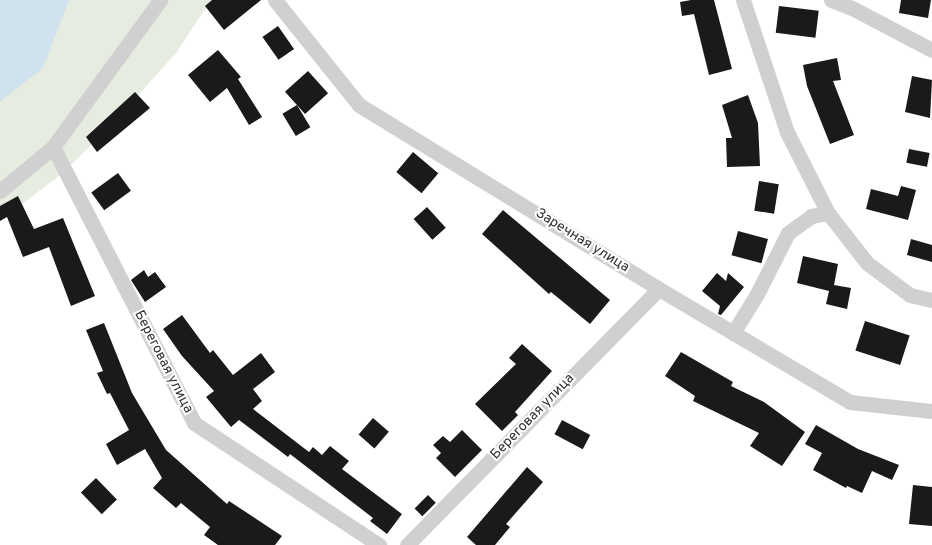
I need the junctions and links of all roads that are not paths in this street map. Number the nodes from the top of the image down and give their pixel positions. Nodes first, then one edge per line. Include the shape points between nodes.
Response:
1 (160, 0) edge
2 (275, 0) edge
3 (743, 0) edge
4 (831, 0) edge
5 (932, 50) edge
6 (53, 147) junction
7 (0, 191) edge
8 (828, 213) junction
9 (659, 289) junction
10 (932, 300) edge
11 (733, 333) junction
12 (932, 411) edge
13 (379, 545) edge
14 (407, 545) edge

1 - 6 street
2 - 9 street, Заречная улица via 359,105
3 - 8 street via 786,132
4 - 5 street via 852,8
6 - 7 street
6 - 13 street, Береговая улица via 194,423
8 - 10 street via 867,263 910,295
8 - 11 street via 811,216 788,233 757,294
9 - 11 street, Заречная улица
9 - 14 street, Береговая улица
11 - 12 street, Заречная улица via 850,402

